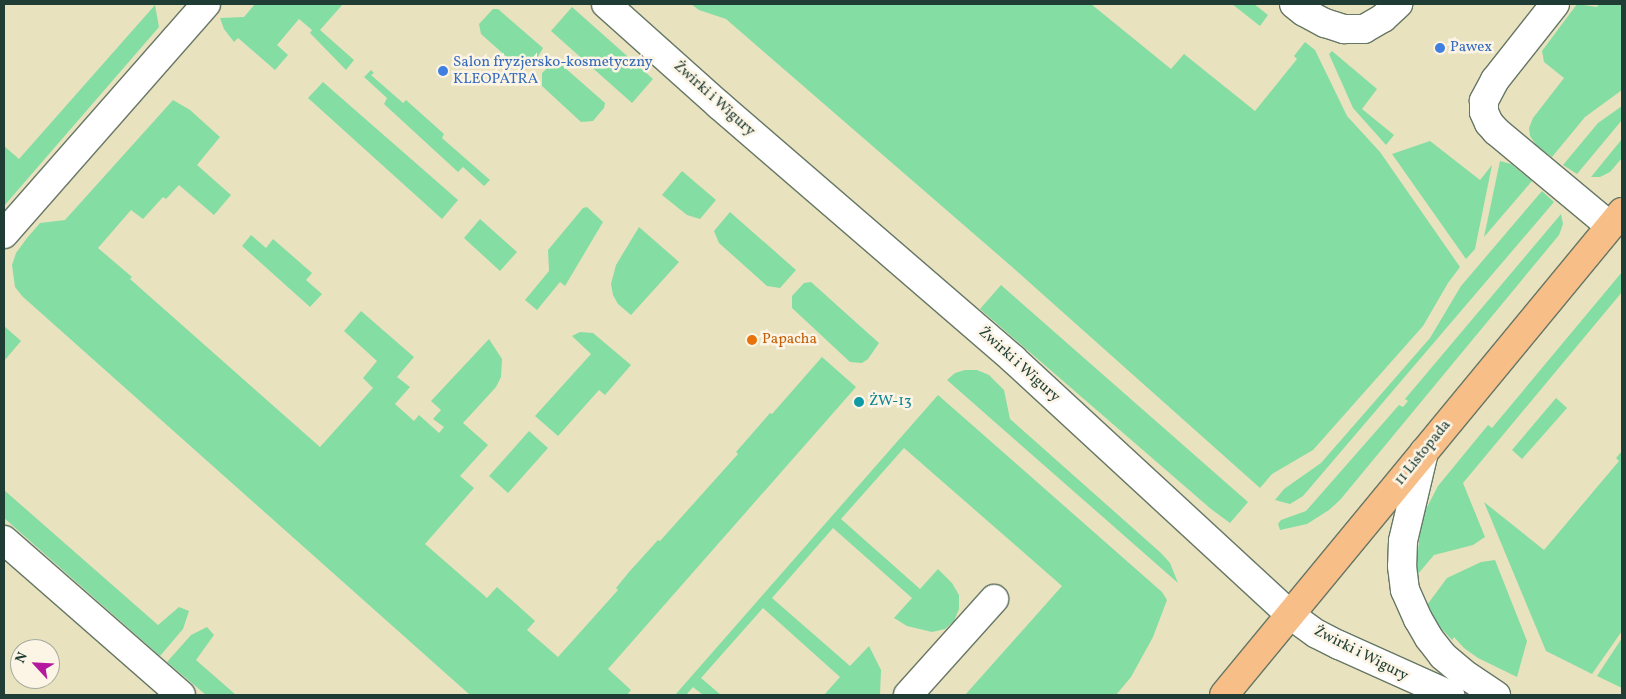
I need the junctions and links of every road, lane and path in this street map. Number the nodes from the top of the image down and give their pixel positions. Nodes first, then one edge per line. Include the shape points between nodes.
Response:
1 (206, 4) edge
2 (606, 4) edge
3 (1294, 4) edge
4 (1398, 4) edge
5 (1555, 4) edge
6 (1616, 219) edge
7 (4, 234) edge
8 (1424, 452) junction
9 (4, 540) edge
10 (994, 600) dead end
11 (1289, 614) junction
12 (181, 695) edge
13 (908, 695) edge
14 (1224, 695) edge
15 (1450, 695) edge
16 (1496, 695) edge

1 - 7 street
2 - 11 street, Żwirki i Wigury via 1013,359
3 - 4 street via 1325,23 1344,29 1364,29
5 - 6 street via 1495,80 1484,101 1484,112 1496,131
6 - 8 main road, 11 Listopada
8 - 11 main road, 11 Listopada
8 - 16 street via 1403,541 1405,590 1418,619 1443,656
9 - 12 street
10 - 13 street
11 - 14 main road, 11 Listopada
11 - 15 street, Żwirki i Wigury via 1317,634

